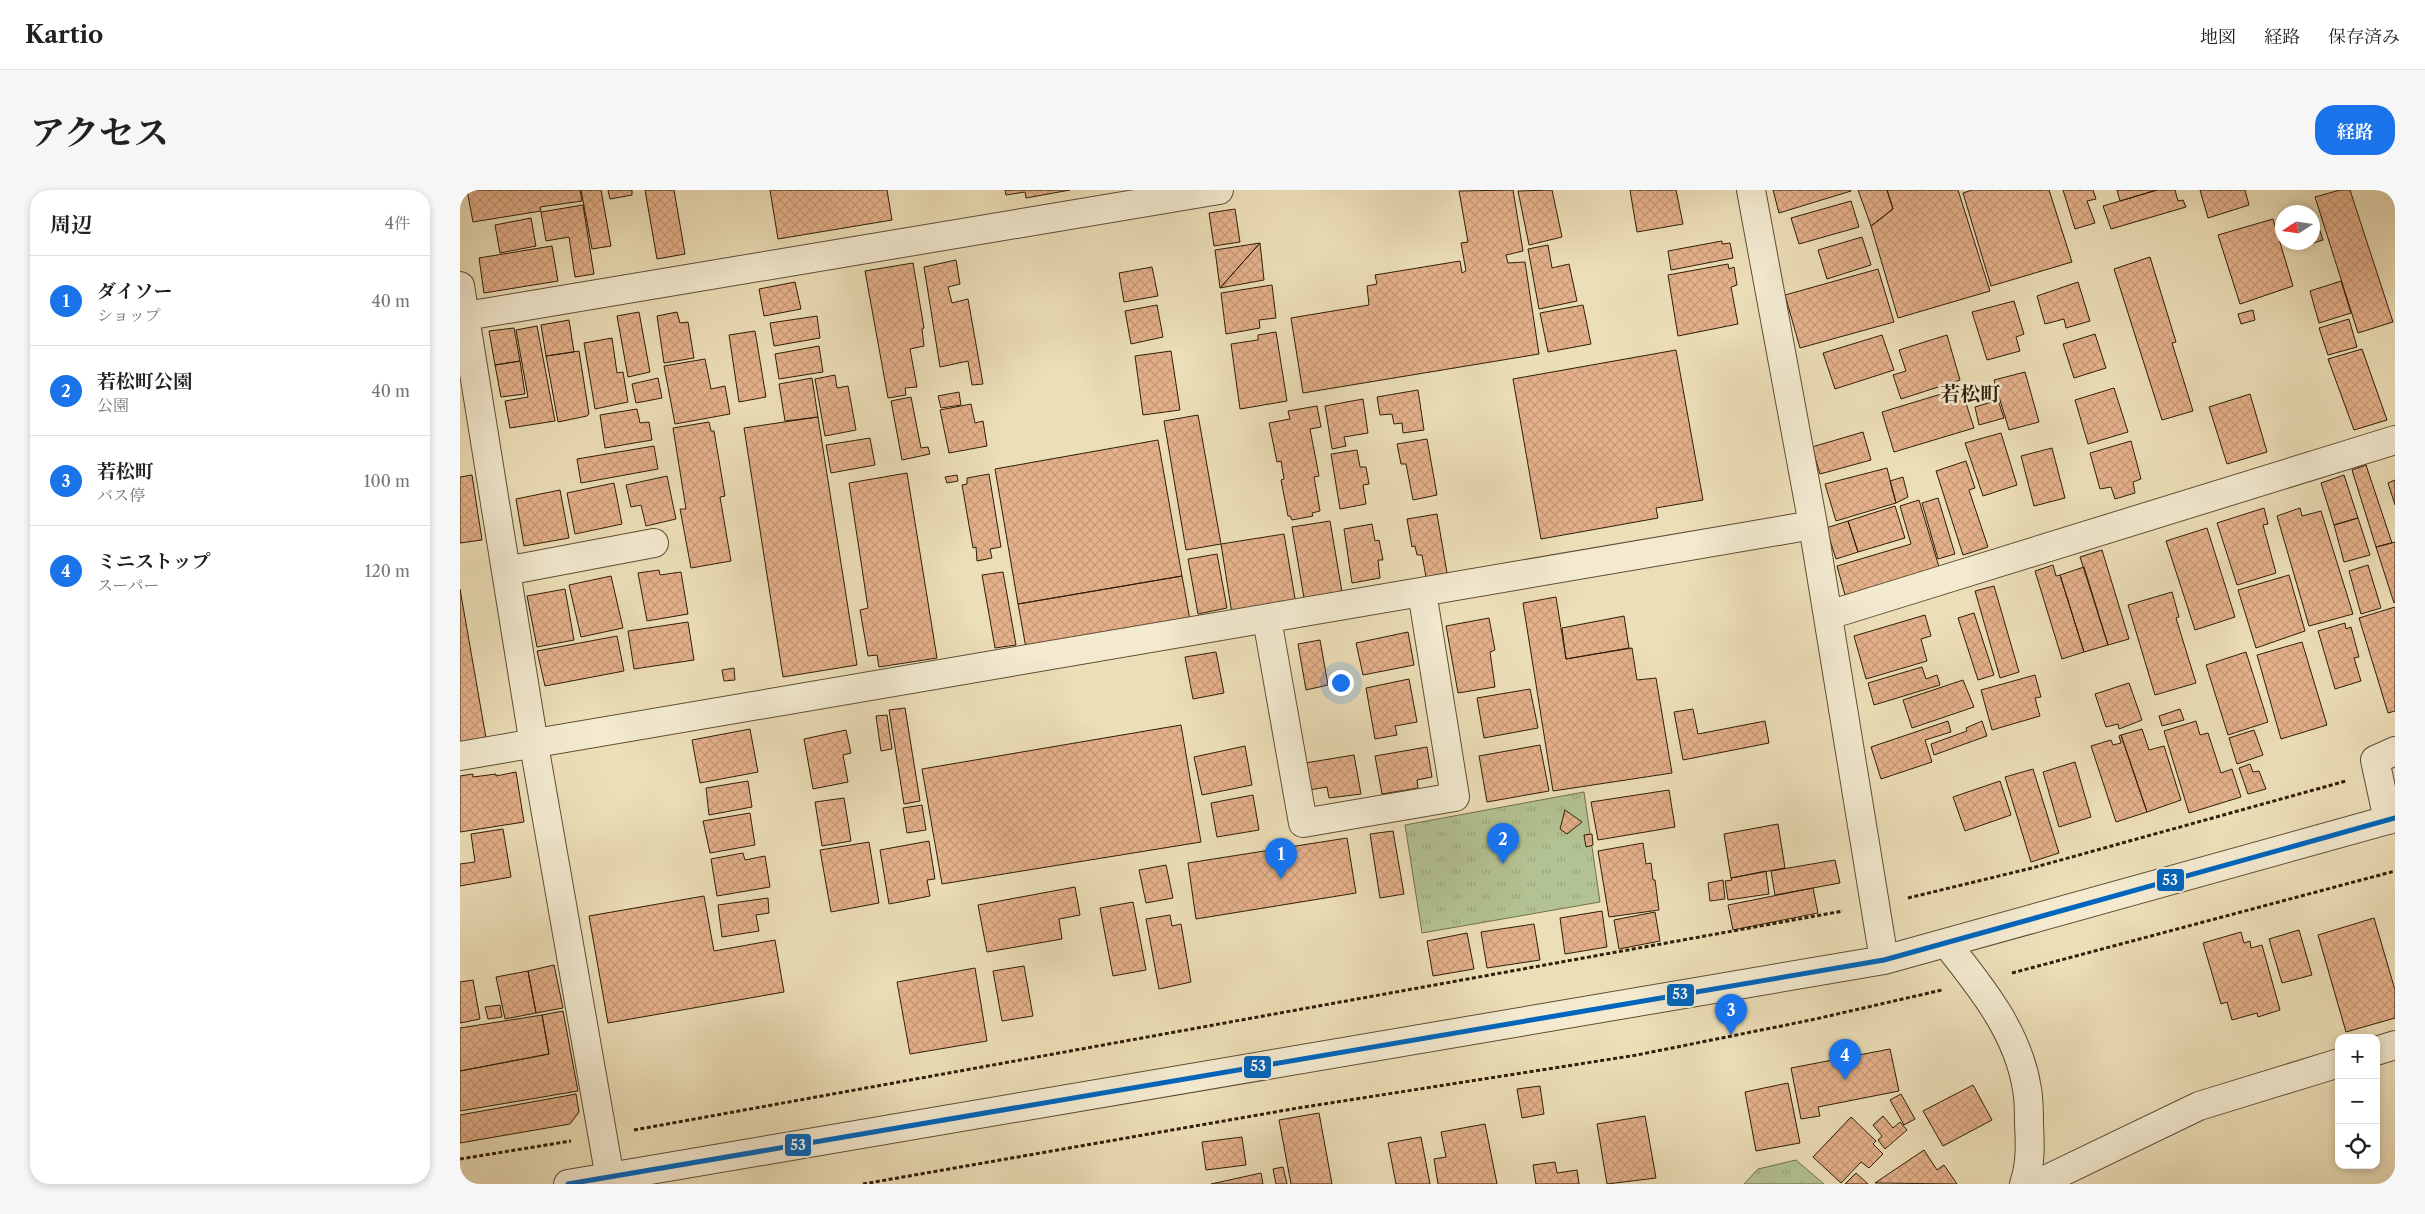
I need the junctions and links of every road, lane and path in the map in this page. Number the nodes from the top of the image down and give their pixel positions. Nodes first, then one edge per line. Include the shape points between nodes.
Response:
1 (1218, 190) edge
2 (1751, 190) edge
3 (460, 286) edge
4 (463, 317) edge
5 (2395, 440) edge
6 (1813, 525) junction
7 (654, 543) dead end
8 (506, 571) junction
9 (1422, 592) junction
10 (1829, 616) junction
11 (1268, 619) junction
12 (534, 745) junction
13 (2395, 751) edge
14 (460, 756) edge
15 (2347, 780) dead end
16 (2392, 819) edge
17 (2395, 871) edge
18 (1874, 906) junction
19 (1946, 943) junction
20 (1884, 960) junction
21 (1977, 982) junction
22 (2395, 1045) edge
23 (2380, 1050) edge
24 (2335, 1064) edge
25 (602, 1136) junction
26 (460, 1159) edge
27 (610, 1180) edge
28 (568, 1184) edge
29 (863, 1184) edge
30 (2024, 1184) edge
31 (2037, 1184) edge

1 - 4 street
2 - 6 street
3 - 4 street
4 - 8 street
5 - 10 street
6 - 9 street
6 - 10 street
7 - 8 street
8 - 12 street
9 - 11 street
9 - 11 street via 1455,797 1303,823
10 - 18 street
11 - 12 street
12 - 14 street
12 - 25 street
13 - 16 street via 2375,760
15 - 18 path via 2032,868
16 - 19 street
17 - 21 path
18 - 20 street
18 - 25 path
19 - 20 street
19 - 21 street
20 - 27 street
21 - 29 path via 1637,1055 1298,1108
21 - 30 street via 1995,1006 2015,1048 2027,1089 2030,1146 2029,1171
22 - 23 street
24 - 31 street via 2199,1106
25 - 26 path
25 - 27 street
27 - 28 street

